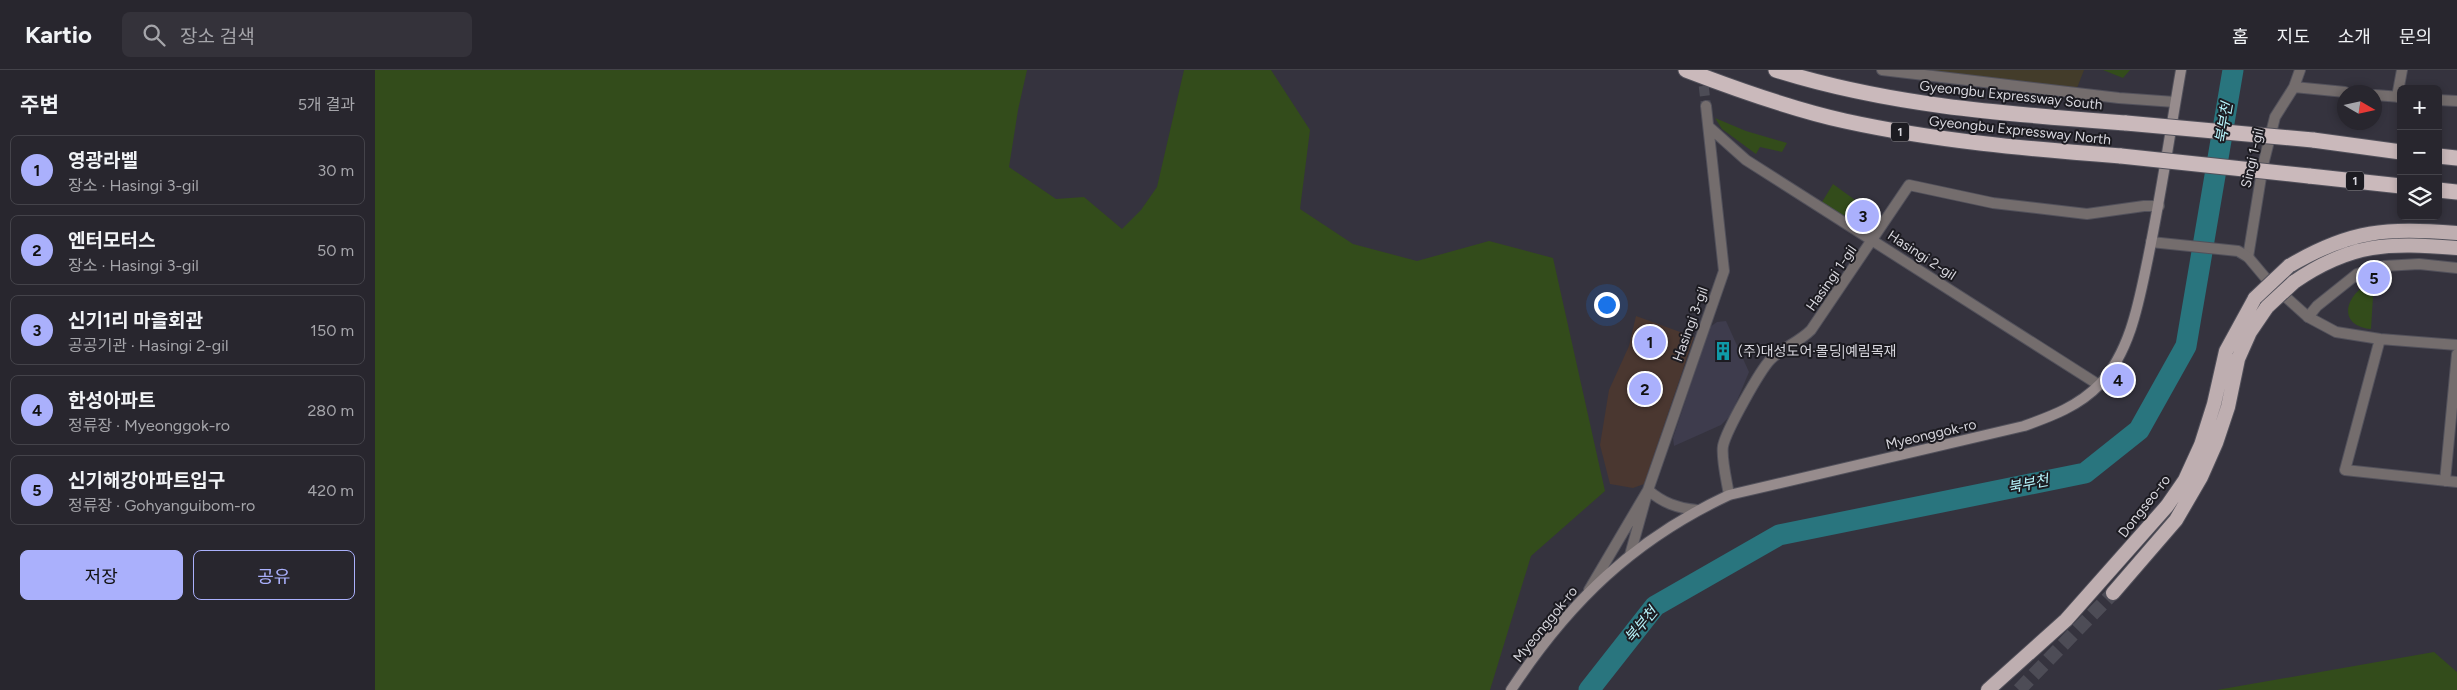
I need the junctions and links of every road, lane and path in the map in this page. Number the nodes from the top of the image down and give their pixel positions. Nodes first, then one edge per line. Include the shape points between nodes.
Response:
1 (1686, 70) edge
2 (1776, 70) edge
3 (1882, 70) edge
4 (2181, 70) edge
5 (2300, 70) edge
6 (2401, 70) edge
7 (2400, 85) edge
8 (2294, 87) junction
9 (2337, 91) edge
10 (2382, 96) edge
11 (2397, 97) edge
12 (2442, 100) edge
13 (2175, 102) junction
14 (2457, 102) edge
15 (1706, 106) tunnel mouth
16 (1709, 127) junction
17 (2397, 151) edge
18 (2442, 156) edge
19 (2457, 158) edge
20 (2397, 186) edge
21 (2442, 190) edge
22 (2457, 192) edge
23 (2159, 206) junction
24 (2457, 233) edge
25 (1873, 240) junction
26 (2151, 242) junction
27 (2457, 248) edge
28 (2248, 257) junction
29 (2457, 268) edge
30 (2308, 317) junction
31 (2380, 338) junction
32 (2457, 346) edge
33 (2457, 354) edge
34 (2099, 385) junction
35 (2445, 481) junction
36 (2457, 482) edge
37 (1648, 490) junction
38 (1729, 495) junction
39 (1697, 510) junction
40 (1631, 555) junction
41 (1588, 592) junction
42 (2113, 592) tunnel mouth
43 (1511, 690) edge
44 (1988, 690) edge

1 - 20 highway, Gyeongbu Expressway North / 1, bridge via 1796,108 1873,127 1987,145
2 - 17 highway, Gyeongbu Expressway South, bridge via 1867,95 1970,111 2313,140
3 - 13 street
4 - 13 main road, Myeonggok-ro
5 - 8 street, Singi 1-gil
6 - 7 street
8 - 9 street
8 - 28 street, Singi 1-gil via 2275,117 2263,165
10 - 11 street
12 - 14 street
13 - 23 main road, Myeonggok-ro
15 - 16 street, Hasingi 3-gil
16 - 25 street, Hasingi 2-gil via 1747,160
16 - 37 street, Hasingi 3-gil via 1724,271
18 - 19 highway
21 - 22 highway
23 - 25 street, Hasingi 1-gil via 2087,214 1993,203 1909,185
23 - 26 main road, Myeonggok-ro
24 - 44 highway, Dongseo-ro, bridge via 2406,230 2364,234 2338,241 2289,266 2255,298 2226,351 2201,445 2185,480 2167,506 2066,620
25 - 34 street, Hasingi 2-gil
25 - 38 street, Hasingi 1-gil via 1811,330 1769,361 1752,385 1723,446
26 - 28 street via 2238,251
26 - 34 main road, Myeonggok-ro via 2127,340 2119,358
27 - 42 highway, bridge via 2404,244 2368,248 2330,260 2294,282 2267,307 2250,332 2238,359 2217,443 2201,476 2176,520
28 - 30 street via 2269,282
29 - 30 street via 2419,264 2384,266 2357,274
30 - 31 street via 2336,332
31 - 32 street
31 - 35 street via 2345,470
33 - 35 street
34 - 38 main road, Myeonggok-ro via 2069,408 2024,426
35 - 36 street
37 - 39 street via 1659,500 1676,507
37 - 40 street
37 - 41 street, Hasingi 3-gil
38 - 39 main road, Myeonggok-ro
39 - 40 main road, Myeonggok-ro
40 - 41 main road, Myeonggok-ro
41 - 43 main road, Myeonggok-ro via 1535,653

